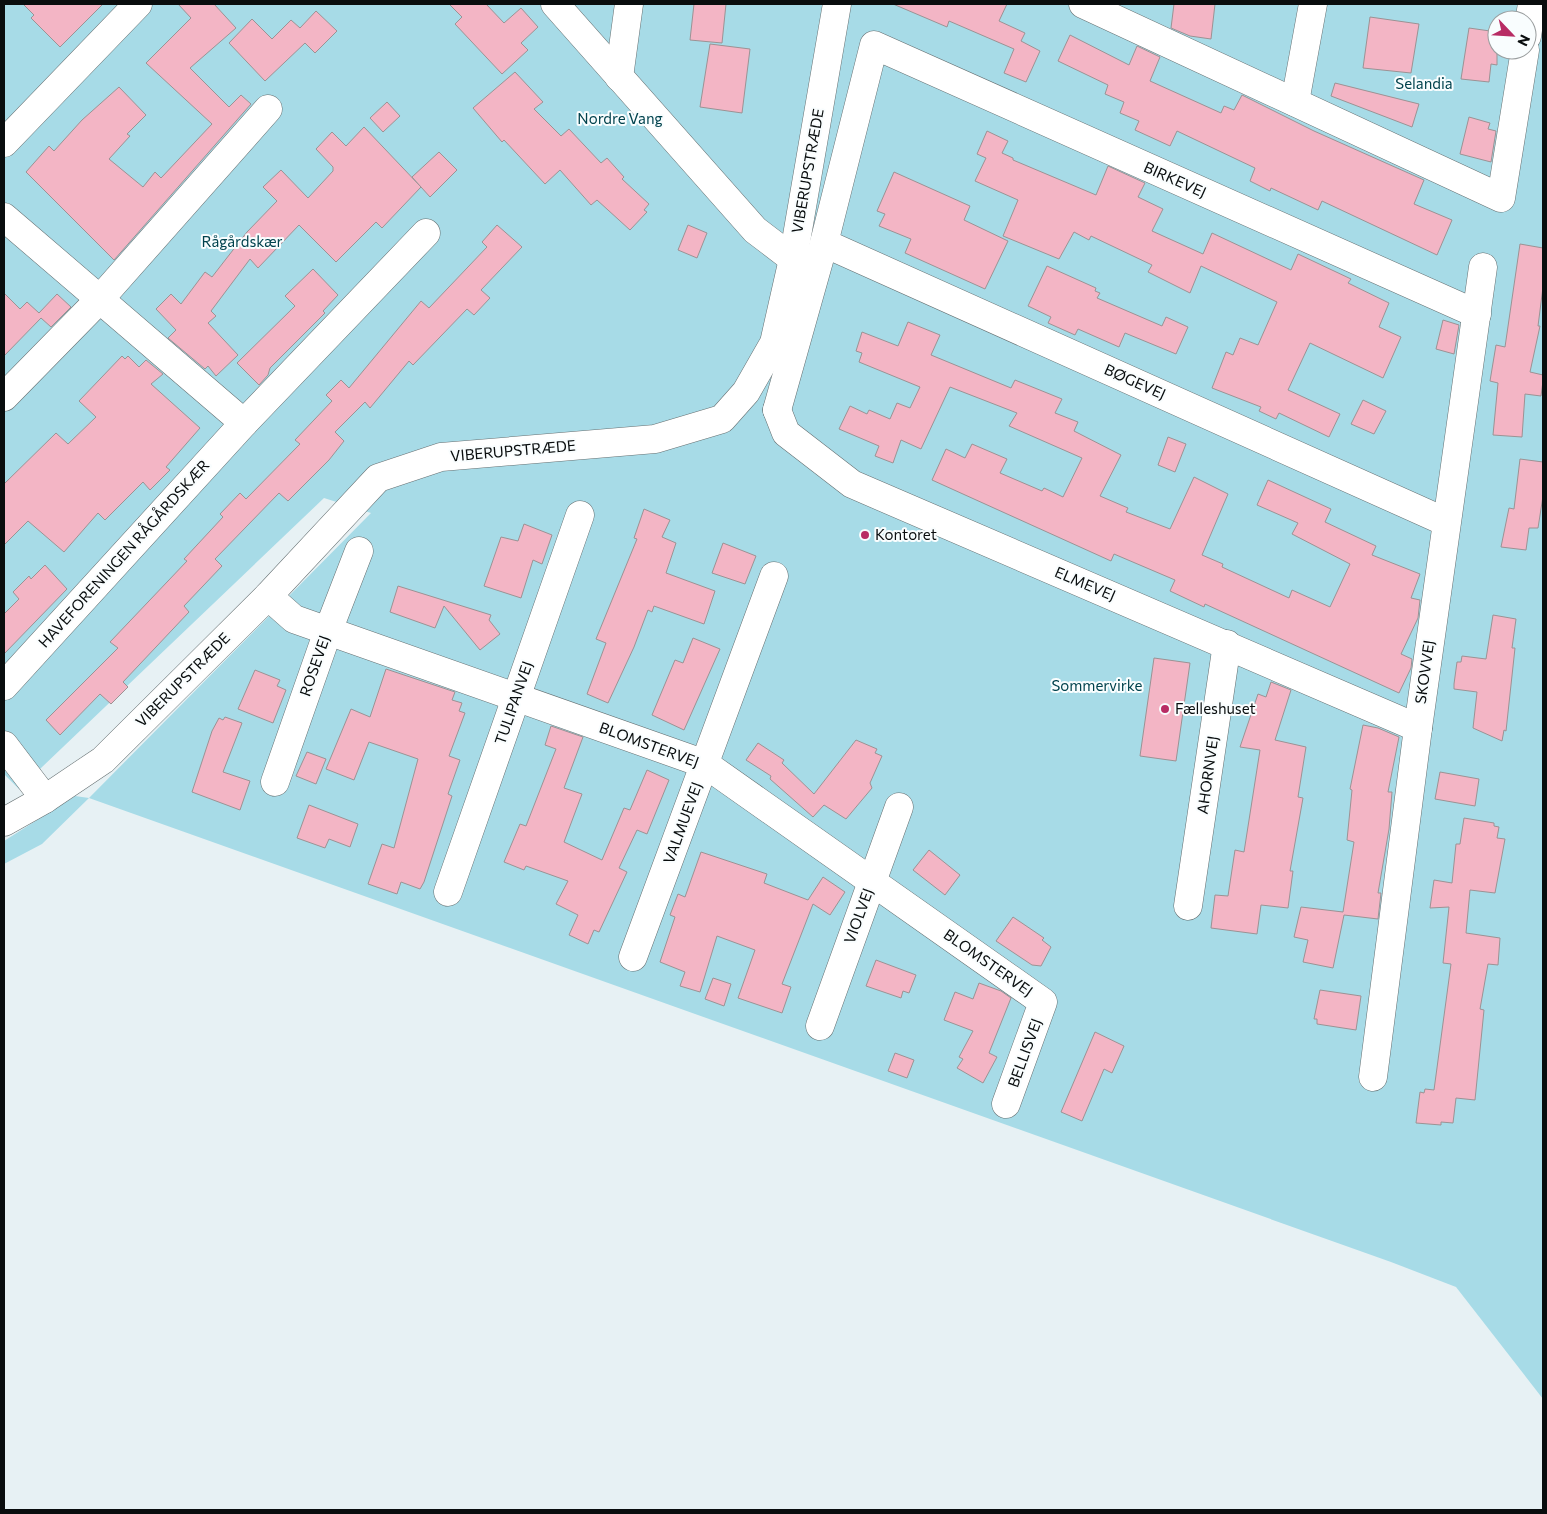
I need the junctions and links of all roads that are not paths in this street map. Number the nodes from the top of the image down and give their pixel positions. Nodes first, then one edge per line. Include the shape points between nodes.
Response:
1 (138, 4) edge
2 (555, 4) edge
3 (629, 4) edge
4 (837, 4) edge
5 (1084, 4) edge
6 (1313, 4) edge
7 (1523, 60) edge
8 (619, 77) junction
9 (1295, 102) junction
10 (268, 109) dead end
11 (4, 142) edge
12 (4, 217) edge
13 (426, 233) dead end
14 (824, 243) junction
15 (793, 259) junction
16 (1483, 266) dead end
17 (99, 300) junction
18 (1477, 314) junction
19 (746, 392) junction
20 (4, 397) edge
21 (777, 410) junction
22 (244, 423) junction
23 (580, 515) dead end
24 (1446, 522) junction
25 (359, 551) dead end
26 (774, 576) dead end
27 (268, 596) junction
28 (328, 631) junction
29 (1227, 644) junction
30 (4, 686) edge
31 (516, 697) junction
32 (1418, 728) junction
33 (4, 745) edge
34 (705, 764) junction
35 (275, 782) dead end
36 (45, 799) junction
37 (899, 807) dead end
38 (4, 822) edge
39 (872, 881) junction
40 (448, 892) dead end
41 (1188, 906) dead end
42 (633, 957) dead end
43 (1043, 1002) joint
44 (820, 1026) dead end
45 (1373, 1077) dead end
46 (1006, 1104) dead end

1 - 11 street
2 - 8 street
3 - 8 street
4 - 15 street, VIBERUPSTRÆDE
5 - 9 street
6 - 9 street
7 - 9 street via 1502,198
8 - 15 street via 755,230
10 - 17 street
12 - 17 street
13 - 22 street, HAVEFORENINGEN RÅGÅRDSKÆR
14 - 18 street, BIRKEVEJ via 874,45
14 - 21 street
14 - 24 street, BØGEVEJ
15 - 19 street, VIBERUPSTRÆDE via 774,343
16 - 18 street, SKOVVEJ
17 - 20 street
17 - 22 street
18 - 24 street, SKOVVEJ
19 - 21 street
19 - 27 street, VIBERUPSTRÆDE via 722,419 655,439 441,457 378,478
21 - 29 street, ELMEVEJ via 786,433 852,484
22 - 30 street, HAVEFORENINGEN RÅGÅRDSKÆR
23 - 31 street, TULIPANVEJ
24 - 32 street, SKOVVEJ
25 - 28 street, ROSEVEJ
26 - 34 street, VALMUEVEJ
27 - 28 street, BLOMSTERVEJ via 294,619
27 - 36 street, VIBERUPSTRÆDE via 103,760
28 - 31 street, BLOMSTERVEJ
28 - 35 street, ROSEVEJ
29 - 32 street, ELMEVEJ
29 - 41 street, AHORNVEJ
31 - 34 street, BLOMSTERVEJ
31 - 40 street, TULIPANVEJ
32 - 45 street, SKOVVEJ
33 - 36 street
34 - 39 street, BLOMSTERVEJ
34 - 42 street, VALMUEVEJ
36 - 38 street, VIBERUPSTRÆDE
37 - 39 street, VIOLVEJ
39 - 43 street, BLOMSTERVEJ
39 - 44 street, VIOLVEJ
43 - 46 street, BELLISVEJ

